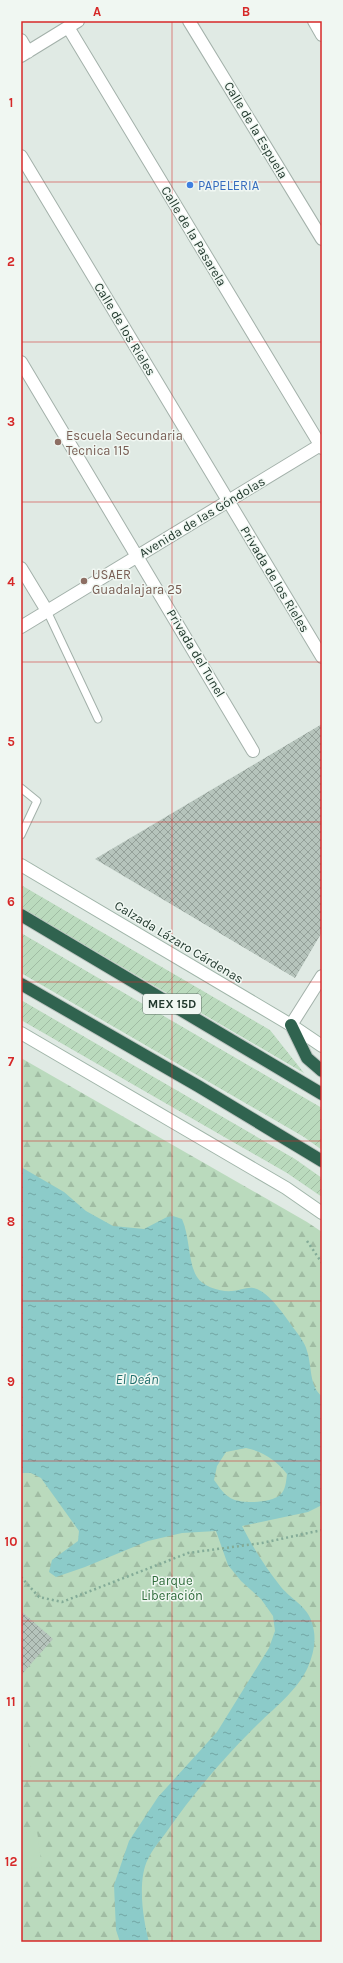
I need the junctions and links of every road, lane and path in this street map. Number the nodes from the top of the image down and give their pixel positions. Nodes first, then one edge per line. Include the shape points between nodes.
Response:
1 (190, 21) edge
2 (314, 21) edge
3 (73, 24) edge
4 (322, 35) edge
5 (21, 40) edge
6 (24, 54) edge
7 (21, 156) edge
8 (322, 239) edge
9 (21, 362) edge
10 (322, 446) edge
11 (228, 501) junction
12 (138, 556) junction
13 (21, 568) edge
14 (47, 611) junction
15 (21, 627) edge
16 (322, 656) edge
17 (98, 719) dead end
18 (253, 751) dead end
19 (21, 788) edge
20 (21, 835) edge
21 (21, 865) edge
22 (21, 915) edge
23 (322, 976) edge
24 (21, 984) edge
25 (291, 1025) junction
26 (21, 1033) edge
27 (322, 1046) edge
28 (322, 1071) edge
29 (322, 1094) edge
30 (322, 1161) edge
31 (322, 1213) edge
32 (307, 1241) dead end
33 (322, 1263) edge
34 (322, 1530) edge
35 (21, 1577) edge

1 - 8 street, Calle de la Espuela
2 - 4 street
3 - 6 street
3 - 10 street, Calle de la Pasarela
5 - 6 street
7 - 11 street, Calle de los Rieles
9 - 12 street, Privada del Tunel
10 - 11 street, Avenida de las Góndolas
11 - 12 street, Avenida de las Góndolas
11 - 16 street, Privada de los Rieles
12 - 14 street, Avenida de las Góndolas
12 - 18 street, Privada del Tunel
13 - 14 street
14 - 15 street, Avenida de las Góndolas
14 - 17 lane
19 - 20 lane via 37,801
21 - 25 street, Calzada Lázaro Cárdenas
22 - 29 highway, MEX 15D
23 - 25 street
24 - 30 highway
25 - 27 street, Calzada Lázaro Cárdenas
25 - 28 highway via 307,1058
26 - 31 street via 286,1188
32 - 33 path
34 - 35 path via 262,1543 188,1553 62,1602 39,1597

